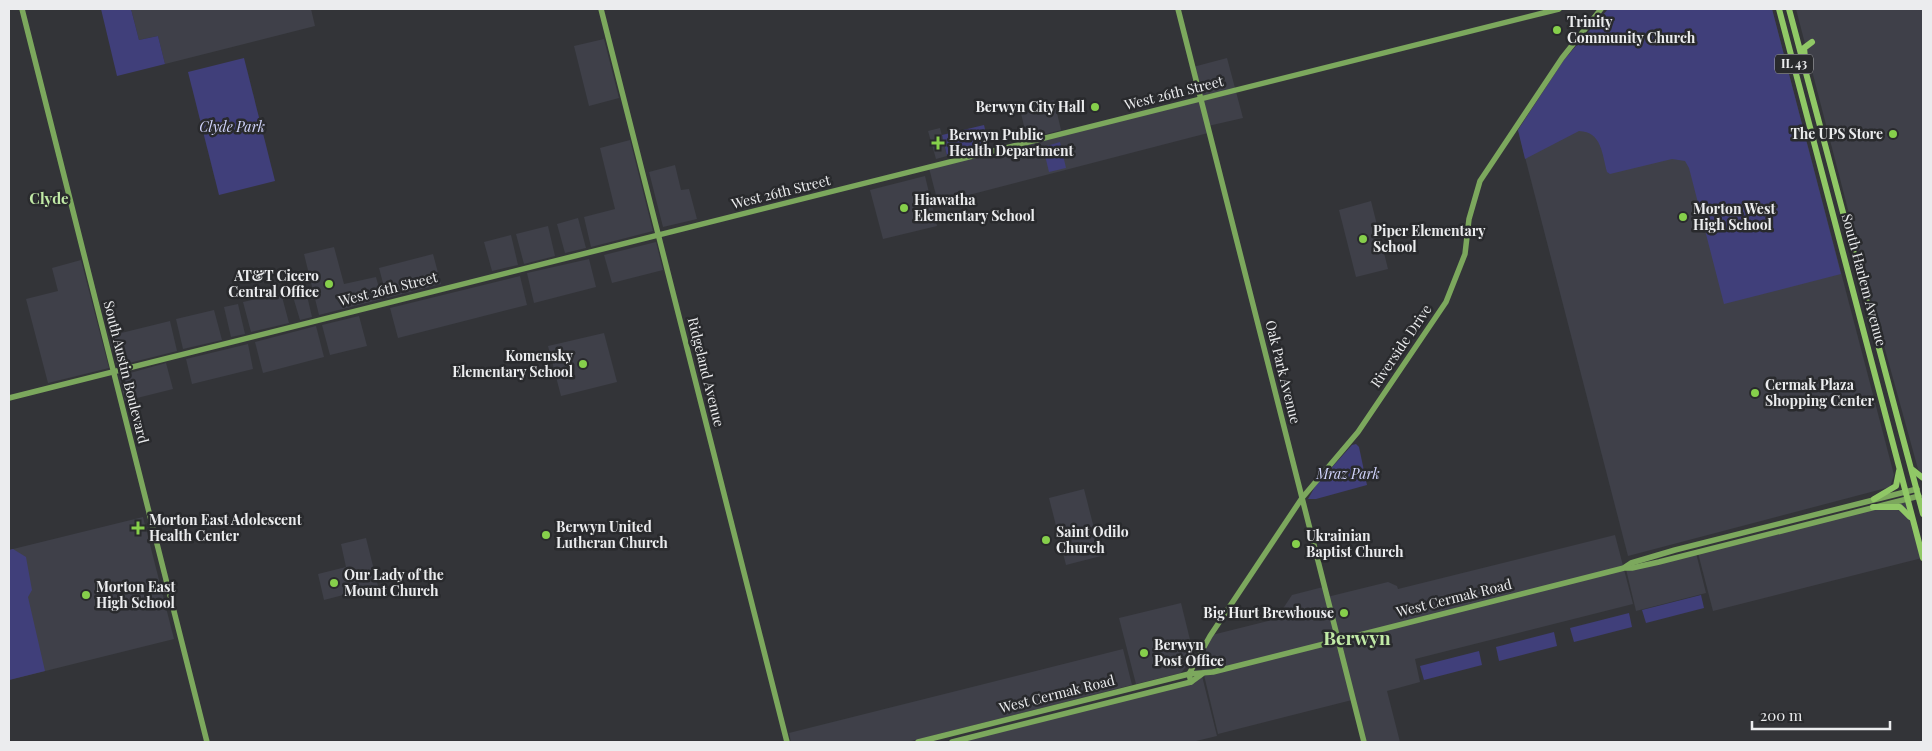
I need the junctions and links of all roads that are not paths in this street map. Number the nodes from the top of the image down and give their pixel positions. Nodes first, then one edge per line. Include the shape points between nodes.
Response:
1 (22, 9) edge
2 (600, 9) edge
3 (1178, 9) edge
4 (1559, 9) edge
5 (1601, 9) edge
6 (1779, 9) edge
7 (1789, 9) edge
8 (1793, 25) junction
9 (1807, 78) junction
10 (1200, 100) junction
11 (658, 235) junction
12 (113, 372) junction
13 (9, 398) edge
14 (1899, 468) junction
15 (1911, 468) junction
16 (1923, 478) edge
17 (1920, 491) edge
18 (1906, 495) junction
19 (1302, 498) junction
20 (1874, 499) junction
21 (1873, 507) junction
22 (1923, 514) edge
23 (1912, 519) junction
24 (1923, 558) edge
25 (1624, 568) junction
26 (1338, 641) junction
27 (1189, 674) junction
28 (1202, 674) junction
29 (1191, 682) junction
30 (207, 742) edge
31 (787, 742) edge
32 (918, 742) edge
33 (952, 742) edge
34 (1364, 742) edge

1 - 12 main road, South Austin Boulevard
2 - 11 main road, Ridgeland Avenue
3 - 10 main road, Oak Park Avenue
4 - 10 main road, West 26th Street
5 - 19 main road, Riverside Drive via 1562,58 1480,181 1469,219 1465,254 1446,302 1358,432
6 - 14 main road, South Harlem Avenue / IL 43
7 - 8 main road, South Harlem Avenue / IL 43
8 - 9 main road, South Harlem Avenue / IL 43
8 - 9 main road via 1803,40 1812,42 1804,51
9 - 15 main road, South Harlem Avenue / IL 43
10 - 11 main road, West 26th Street
10 - 19 main road, Oak Park Avenue
11 - 12 main road, West 26th Street
11 - 31 main road, Ridgeland Avenue
12 - 13 main road, West 26th Street
12 - 30 main road, South Austin Boulevard
14 - 18 main road, South Harlem Avenue / IL 43
14 - 20 main road via 1896,486
15 - 16 main road
15 - 17 main road, South Harlem Avenue / IL 43
17 - 18 main road, West Cermak Road
17 - 22 main road, South Harlem Avenue / IL 43
18 - 20 main road, West Cermak Road
18 - 21 main road, West Cermak Road
18 - 23 main road, South Harlem Avenue / IL 43
19 - 26 main road, Oak Park Avenue
19 - 27 main road, Riverside Drive via 1210,636
20 - 25 main road, West Cermak Road via 1675,550
21 - 23 main road via 1900,507
21 - 25 main road, West Cermak Road
23 - 24 main road, South Harlem Avenue / IL 43
25 - 26 main road, West Cermak Road
26 - 28 main road, West Cermak Road
26 - 34 main road, Oak Park Avenue
27 - 28 main road, West Cermak Road
27 - 29 main road
27 - 32 main road, West Cermak Road
28 - 29 main road, West Cermak Road
29 - 33 main road, West Cermak Road

